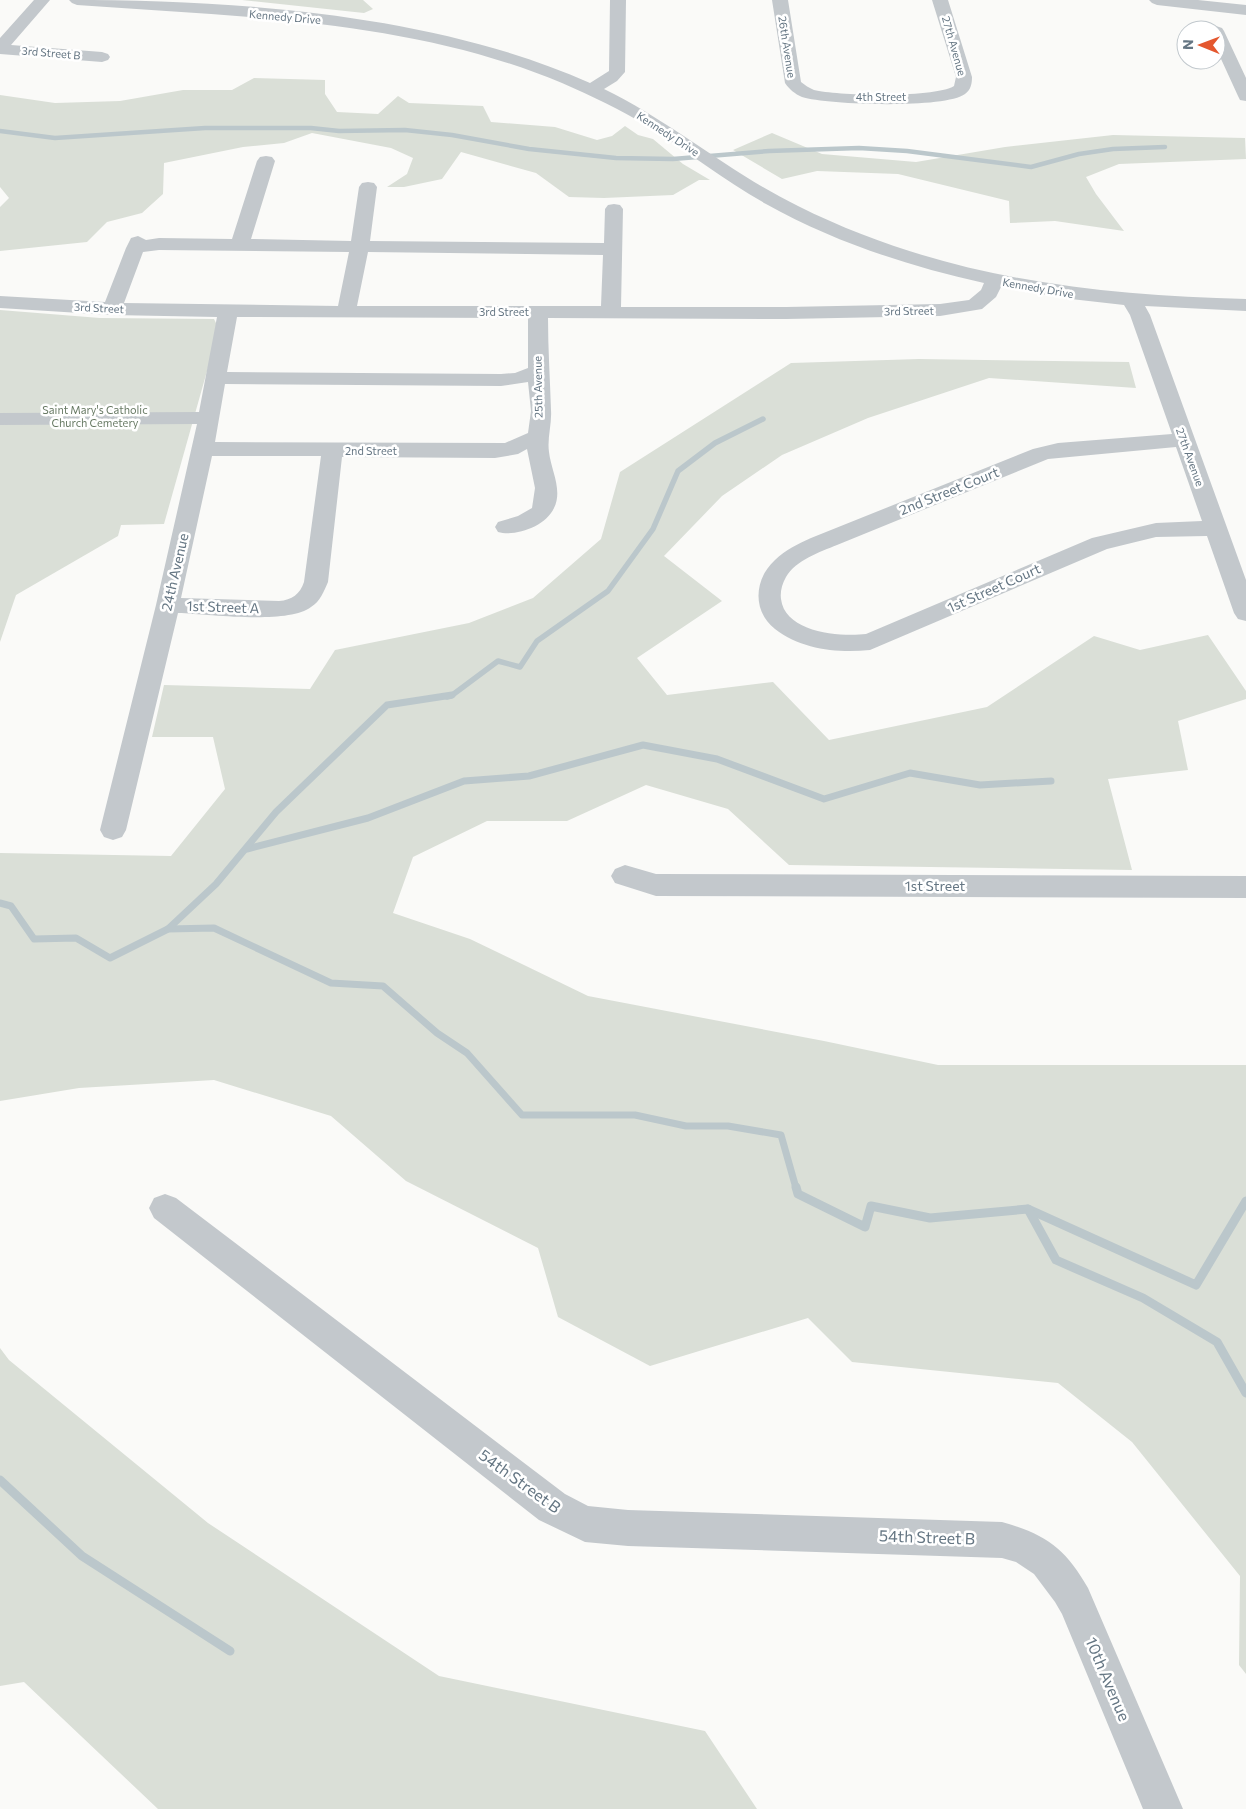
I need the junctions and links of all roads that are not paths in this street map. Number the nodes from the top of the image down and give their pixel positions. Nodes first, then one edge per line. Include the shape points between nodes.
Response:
1 (42, 0) edge
2 (77, 0) edge
3 (618, 0) edge
4 (780, 0) edge
5 (940, 0) edge
6 (1157, 0) edge
7 (1204, 5) junction
8 (1246, 10) edge
9 (1211, 20) edge
10 (0, 48) edge
11 (1226, 48) edge
12 (102, 57) dead end
13 (1240, 72) edge
14 (591, 90) junction
15 (802, 90) joint
16 (960, 91) joint
17 (1246, 96) edge
18 (266, 161) dead end
19 (368, 187) dead end
20 (614, 209) dead end
21 (240, 244) junction
22 (360, 245) junction
23 (612, 249) junction
24 (995, 280) junction
25 (1132, 301) junction
26 (0, 302) edge
27 (1246, 306) edge
28 (112, 309) junction
29 (228, 311) junction
30 (346, 312) junction
31 (538, 312) junction
32 (611, 312) junction
33 (538, 371) junction
34 (215, 378) junction
35 (208, 418) junction
36 (0, 419) edge
37 (537, 437) junction
38 (1184, 440) junction
39 (203, 449) junction
40 (332, 451) junction
41 (506, 527) dead end
42 (1216, 528) junction
43 (168, 605) junction
44 (1246, 613) edge
45 (778, 620) joint
46 (113, 830) dead end
47 (625, 876) dead end
48 (1246, 887) edge
49 (165, 1208) dead end
50 (1042, 1555) joint
51 (1162, 1809) edge

1 - 10 street
2 - 14 street, Kennedy Drive via 307,18 404,32 462,44 520,62
3 - 14 street via 617,72
4 - 15 street, 26th Avenue via 793,83
5 - 16 street, 27th Avenue via 964,77
6 - 7 street
7 - 8 street
7 - 9 street
10 - 12 street, 3rd Street B
11 - 13 street
13 - 17 street
14 - 24 street, Kennedy Drive via 633,111 793,212 881,248
15 - 16 street, 4th Street via 817,95 865,98 933,97
18 - 21 street
19 - 22 street
20 - 23 street
21 - 22 street
21 - 28 street via 136,245
22 - 23 street
22 - 30 street
23 - 32 street
24 - 25 street, Kennedy Drive
24 - 32 street, 3rd Street via 982,300 957,309 786,313
25 - 27 street, Kennedy Drive
25 - 38 street, 27th Avenue via 1140,315
26 - 28 street, 3rd Street
28 - 29 street, 3rd Street
29 - 30 street, 3rd Street
29 - 34 street, 24th Avenue
30 - 31 street, 3rd Street
31 - 32 street, 3rd Street
31 - 33 street, 25th Avenue
33 - 34 street via 518,379 501,380
33 - 37 street, 25th Avenue via 541,414
34 - 35 street, 24th Avenue
35 - 36 street
35 - 39 street, 24th Avenue
37 - 40 street, 2nd Street via 495,451
37 - 41 street, 25th Avenue via 545,479 543,509 528,520
38 - 42 street, 27th Avenue
38 - 45 street, 2nd Street Court via 1075,447 1042,454 834,538 799,554 774,574 770,585 770,604
39 - 40 street, 2nd Street
39 - 43 street, 24th Avenue
40 - 43 street, 1st Street A via 313,590 302,604 279,609
42 - 44 street, 27th Avenue
42 - 45 street, 1st Street Court via 1156,530 1100,542 870,642 840,644 824,641 804,635
43 - 46 street, 24th Avenue
47 - 48 street, 1st Street via 656,885
49 - 50 street, 54th Street B via 552,1508 585,1524 1002,1540 1023,1545
50 - 51 street, 10th Avenue via 1061,1576 1075,1601

